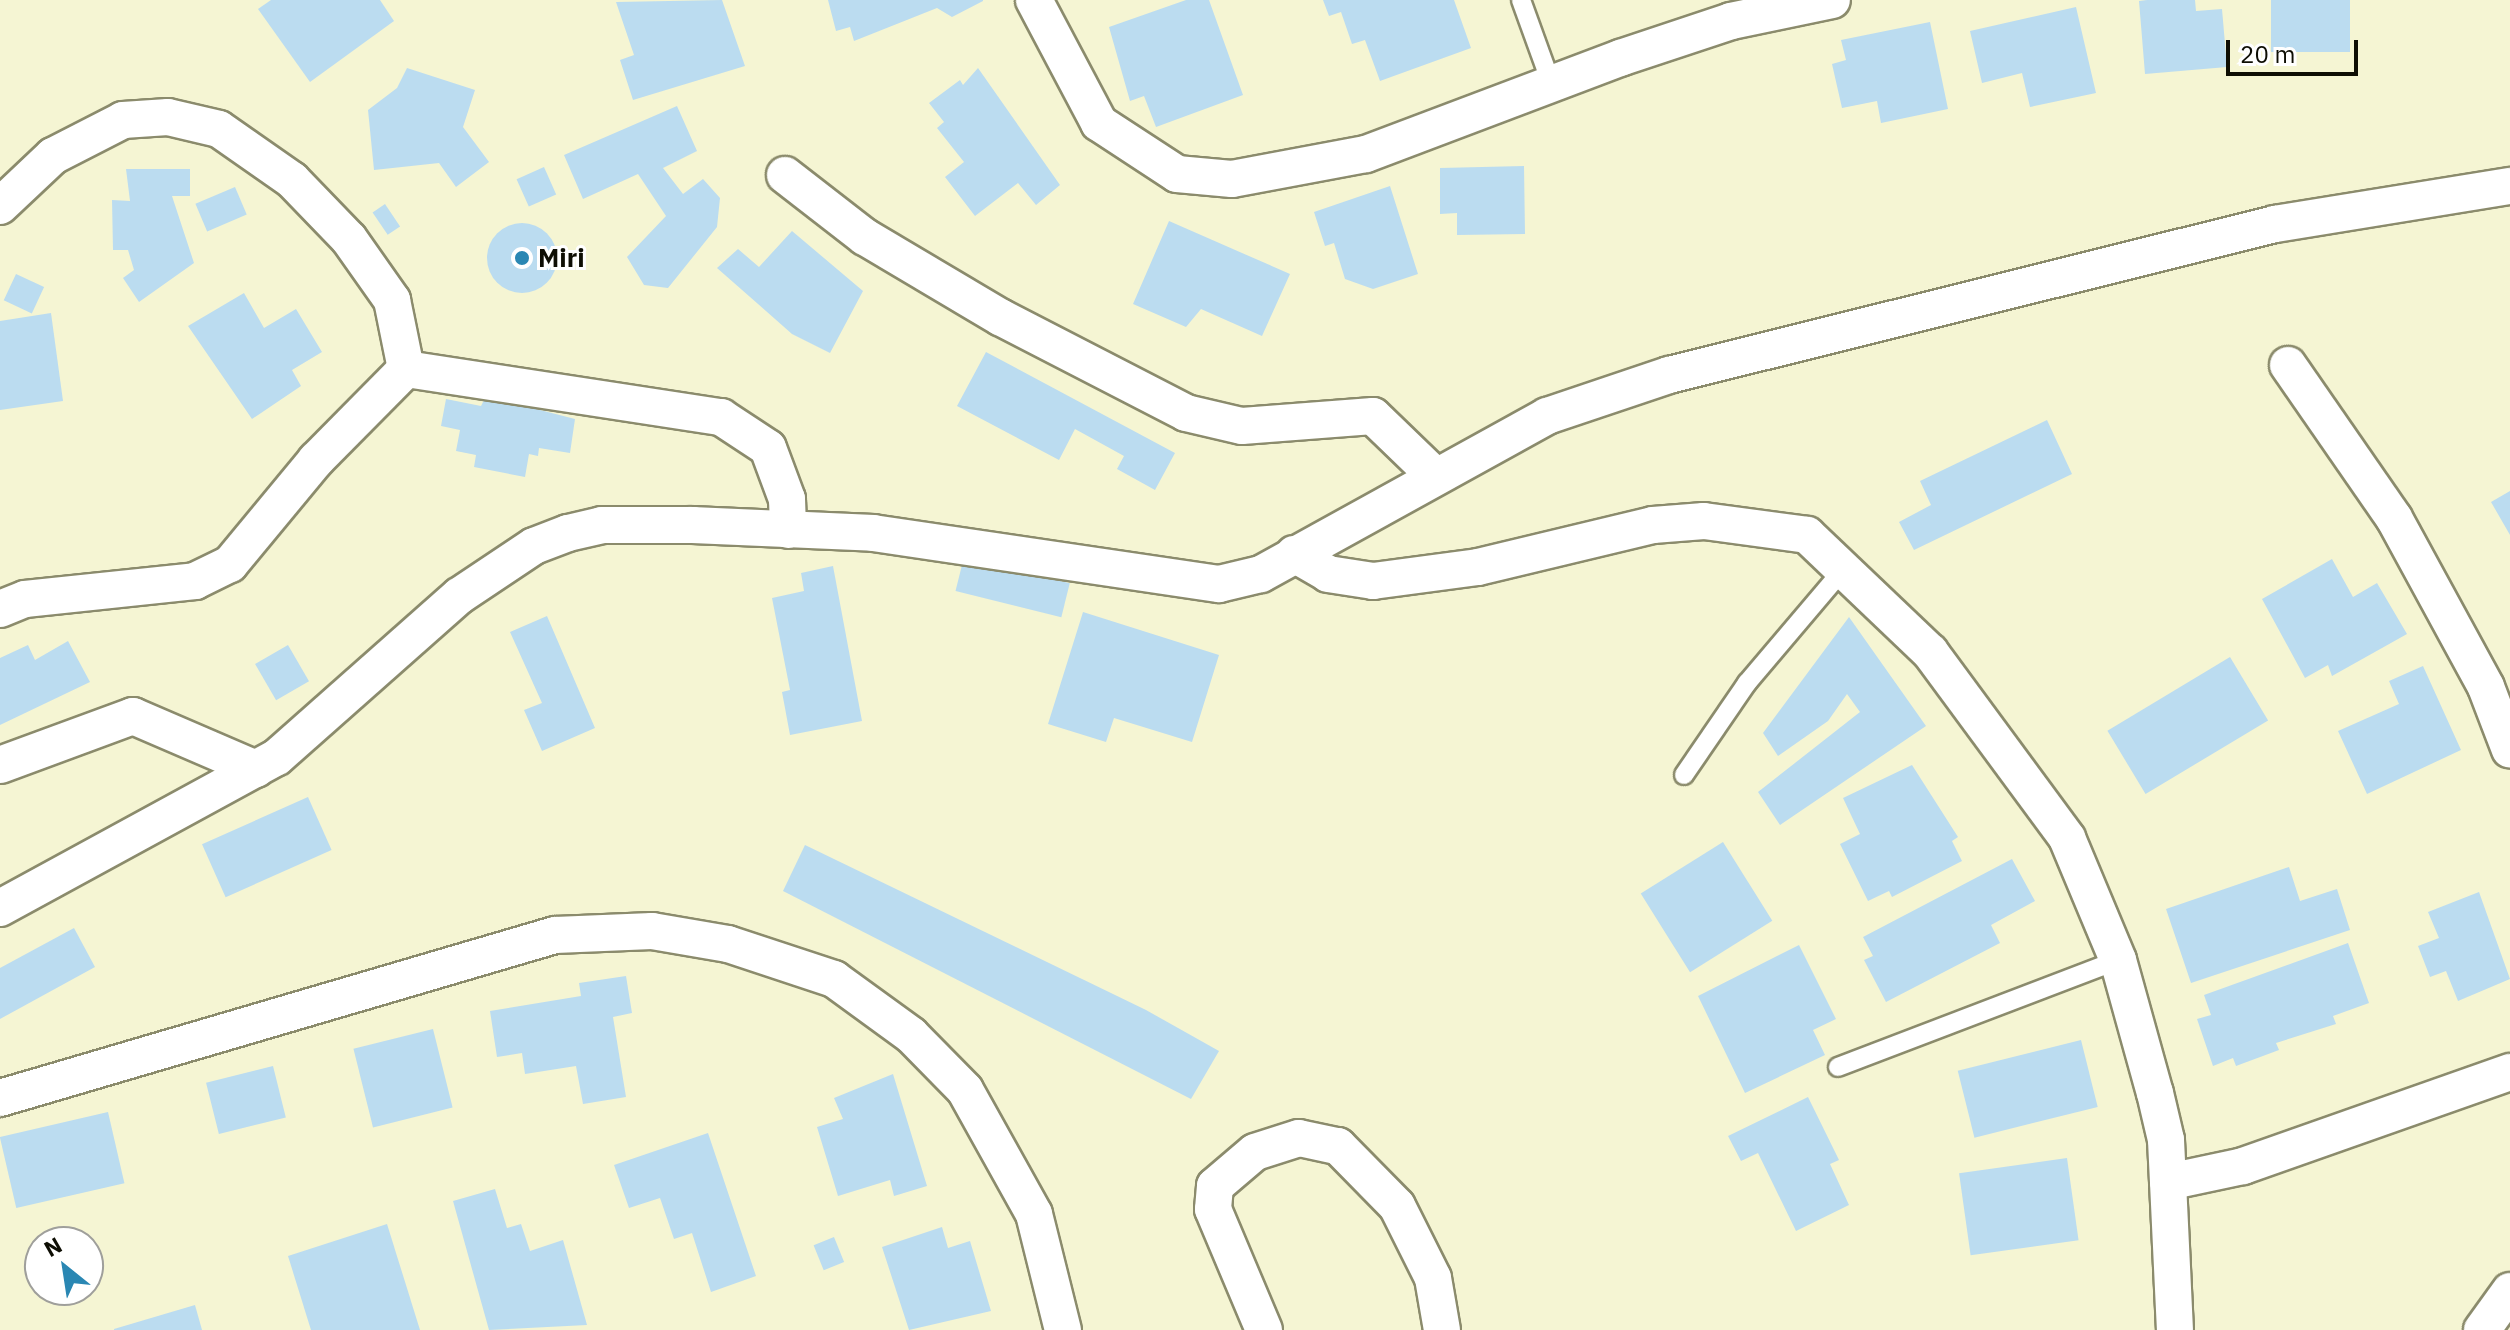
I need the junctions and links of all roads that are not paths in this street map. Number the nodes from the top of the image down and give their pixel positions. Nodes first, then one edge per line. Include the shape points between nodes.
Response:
1 (1034, 0) edge
2 (1521, 0) edge
3 (1832, 0) edge
4 (1551, 83) junction
5 (785, 175) dead end
6 (2510, 186) edge
7 (0, 206) edge
8 (2288, 365) dead end
9 (406, 369) junction
10 (1434, 475) junction
11 (788, 530) junction
12 (1294, 554) junction
13 (1842, 571) junction
14 (0, 609) edge
15 (2510, 750) edge
16 (0, 765) edge
17 (256, 769) junction
18 (1684, 775) dead end
19 (0, 908) edge
20 (2118, 960) junction
21 (1838, 1067) dead end
22 (2510, 1072) edge
23 (0, 1098) edge
24 (2168, 1182) junction
25 (2510, 1291) edge
26 (1063, 1330) edge
27 (1264, 1330) edge
28 (1442, 1330) edge
29 (2175, 1330) edge
30 (2482, 1330) edge

1 - 4 street via 1099,123 1177,174 1271,175 1366,154
2 - 4 lane
3 - 4 street via 1731,21
5 - 10 street via 865,237 973,301 1186,413 1242,426 1373,416
6 - 10 street via 2275,224 1843,328 1547,416
7 - 9 street via 53,156 123,120 168,117 219,129 292,180 349,239 392,300
8 - 15 street via 2394,518 2486,687
9 - 11 street via 721,417 768,448 787,499
9 - 14 street via 316,460 245,552 222,569 195,581 25,599
10 - 12 street
11 - 12 street via 937,540 1147,578 1219,584 1261,574
11 - 17 street via 602,525 534,546 459,596 292,746
12 - 13 street via 1328,574 1373,581 1478,567 1653,525 1704,521 1807,535
13 - 18 lane via 1747,683
13 - 20 street via 1930,652 2067,838
16 - 17 street via 133,716
17 - 19 street
20 - 21 lane
20 - 24 street via 2155,1093
22 - 24 street via 2243,1166
23 - 26 street via 555,935 652,931 728,944 834,979 904,1029 965,1090 1034,1214
24 - 29 street
25 - 30 street
27 - 28 street via 1213,1209 1215,1186 1255,1152 1299,1138 1338,1146 1397,1206 1433,1278

